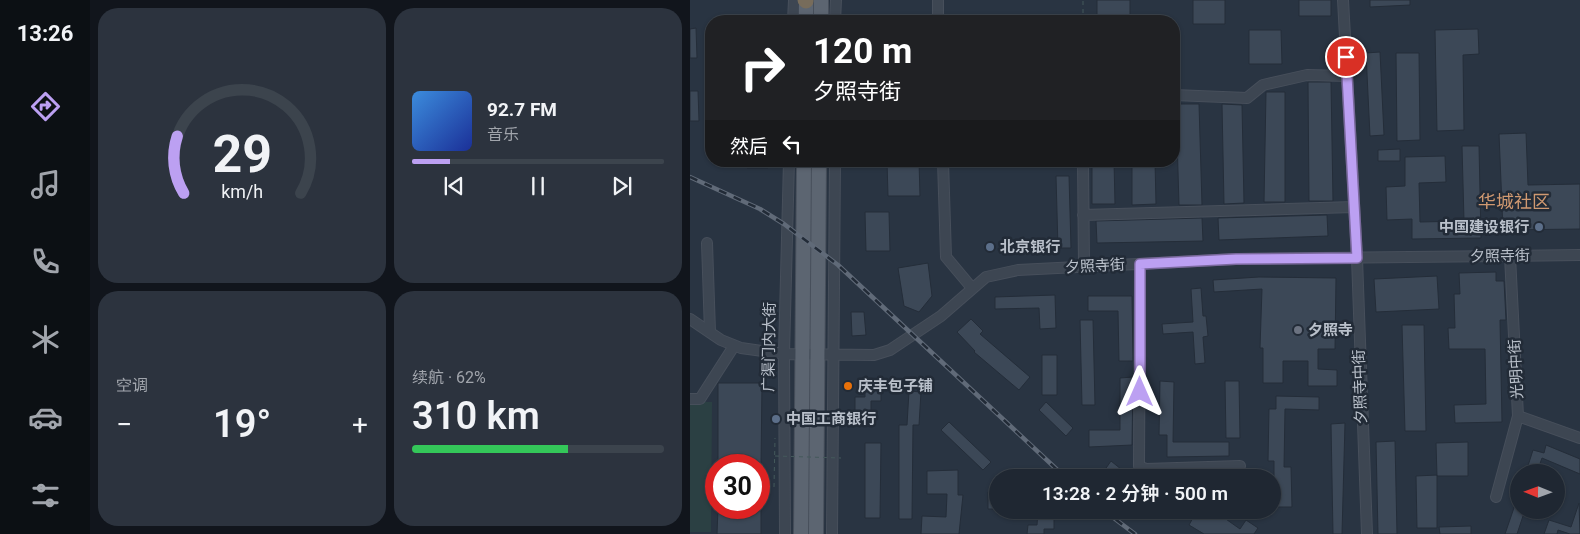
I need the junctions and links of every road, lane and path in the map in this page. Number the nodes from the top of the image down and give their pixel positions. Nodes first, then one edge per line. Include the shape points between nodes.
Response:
1 (803, 0) edge
2 (821, 0) edge
3 (836, 0) edge
4 (938, 0) edge
5 (1083, 0) edge
6 (1343, 0) edge
7 (796, 15) edge
8 (805, 15) edge
9 (821, 15) edge
10 (836, 15) edge
11 (938, 15) edge
12 (1082, 15) edge
13 (1347, 76) junction
14 (1180, 95) edge
15 (789, 167) edge
16 (804, 167) edge
17 (819, 167) edge
18 (834, 167) edge
19 (943, 167) edge
20 (1083, 167) edge
21 (1354, 207) junction
22 (1083, 215) junction
23 (707, 243) dead end
24 (1580, 255) edge
25 (1510, 256) junction
26 (1357, 258) junction
27 (1140, 264) junction
28 (1084, 266) junction
29 (972, 288) junction
30 (690, 319) edge
31 (710, 332) junction
32 (734, 346) junction
33 (784, 354) junction
34 (807, 354) junction
35 (833, 354) junction
36 (691, 400) edge
37 (1518, 416) junction
38 (775, 438) dead end
39 (1580, 438) edge
40 (775, 456) junction
41 (842, 458) dead end
42 (1240, 466) dead end
43 (774, 487) dead end
44 (1496, 496) dead end
45 (785, 534) edge
46 (801, 534) edge
47 (816, 534) edge
48 (832, 534) edge
49 (1367, 534) edge

1 - 7 street
1 - 8 main road
2 - 9 main road
3 - 10 street
4 - 11 street
5 - 12 path
6 - 13 street, 夕照寺中街
13 - 14 street via 1307,75 1263,85 1247,98
13 - 21 street, 夕照寺中街
15 - 33 street, 广渠门内大街
16 - 34 main road
17 - 34 main road
18 - 35 street
19 - 29 street via 946,257
20 - 22 street
21 - 22 street
21 - 26 street, 夕照寺中街
22 - 28 street
23 - 31 street
24 - 25 street, 夕照寺街
25 - 26 street, 夕照寺街
25 - 37 street, 光明中街
26 - 27 street, 夕照寺街
26 - 49 street, 夕照寺中街
27 - 28 street, 夕照寺街
27 - 42 street via 1140,466 1146,469
28 - 29 street, 夕照寺街 via 1018,270 986,277
29 - 35 street, 夕照寺街 via 941,316 890,350 874,355
30 - 31 street
31 - 32 street
32 - 33 street, 夕照寺街
32 - 36 street via 700,399
33 - 34 street, 夕照寺街
33 - 45 street, 广渠门内大街
34 - 35 street, 夕照寺街
34 - 46 main road
34 - 47 main road
35 - 48 street
37 - 39 street, 光明中街
37 - 44 street
38 - 40 path
40 - 41 path, bridge
40 - 43 path

